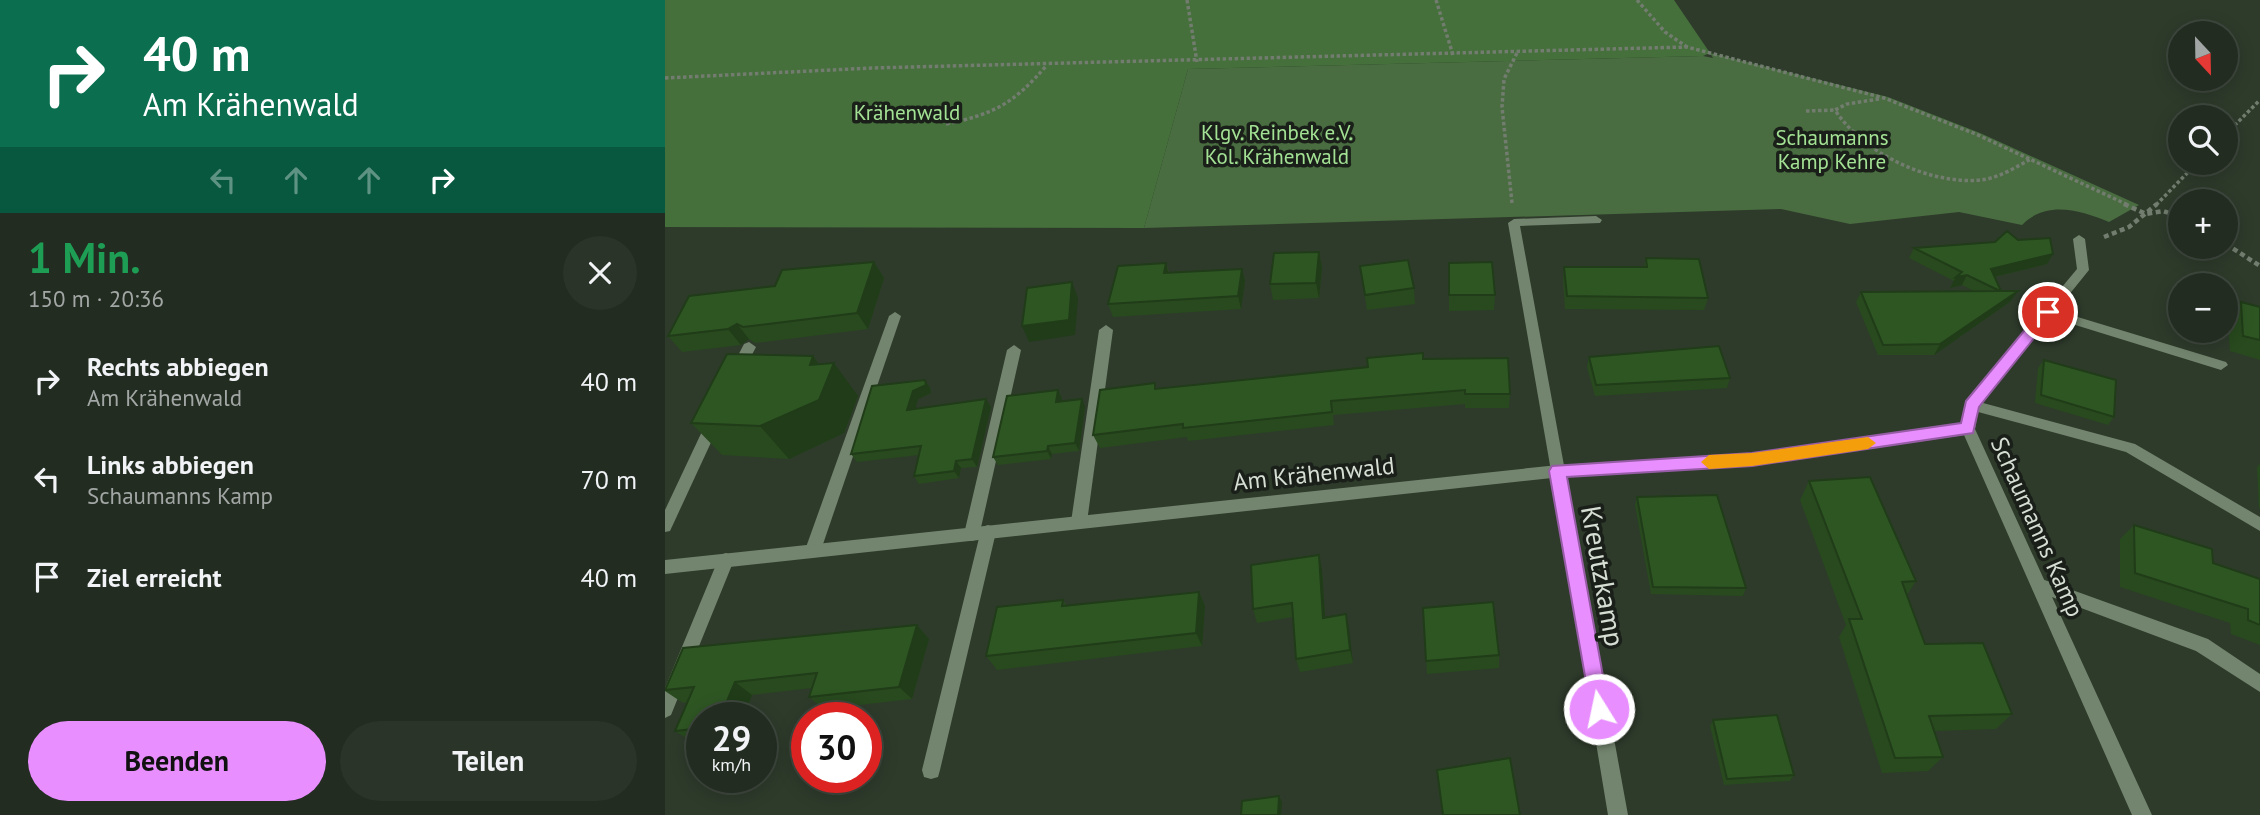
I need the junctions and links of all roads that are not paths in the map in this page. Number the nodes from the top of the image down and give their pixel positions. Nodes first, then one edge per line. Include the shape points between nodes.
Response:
1 (1595, 220) dead end
2 (2079, 239) road end
3 (2048, 312) junction
4 (895, 316) dead end
5 (1106, 330) dead end
6 (749, 347) dead end
7 (1014, 350) dead end
8 (2221, 365) dead end
9 (732, 383) edge
10 (1972, 405) junction
11 (721, 407) edge
12 (1968, 429) junction
13 (1558, 471) junction
14 (1079, 522) junction
15 (2260, 525) edge
16 (665, 526) edge
17 (980, 533) junction
18 (813, 551) junction
19 (726, 560) junction
20 (665, 567) edge
21 (2039, 585) junction
22 (2260, 684) edge
23 (665, 709) edge
24 (931, 770) dead end
25 (1618, 815) edge
26 (2142, 815) edge

1 - 13 street, Kreutzkamp via 1514,223
2 - 3 street, Schaumanns Kamp via 2083,270
3 - 8 street
3 - 10 street, Schaumanns Kamp
4 - 18 street
5 - 14 street
6 - 9 street
7 - 17 street
10 - 12 street, Schaumanns Kamp
10 - 15 street via 2130,448
11 - 16 street
12 - 13 street, Am Krähenwald via 1752,460
12 - 21 street, Schaumanns Kamp
13 - 14 street, Am Krähenwald
13 - 25 street, Kreutzkamp
14 - 17 street, Am Krähenwald
17 - 18 street, Am Krähenwald
17 - 24 street
18 - 19 street, Am Krähenwald
19 - 20 street, Am Krähenwald
19 - 23 street
21 - 22 street via 2202,645
21 - 26 street, Schaumanns Kamp

